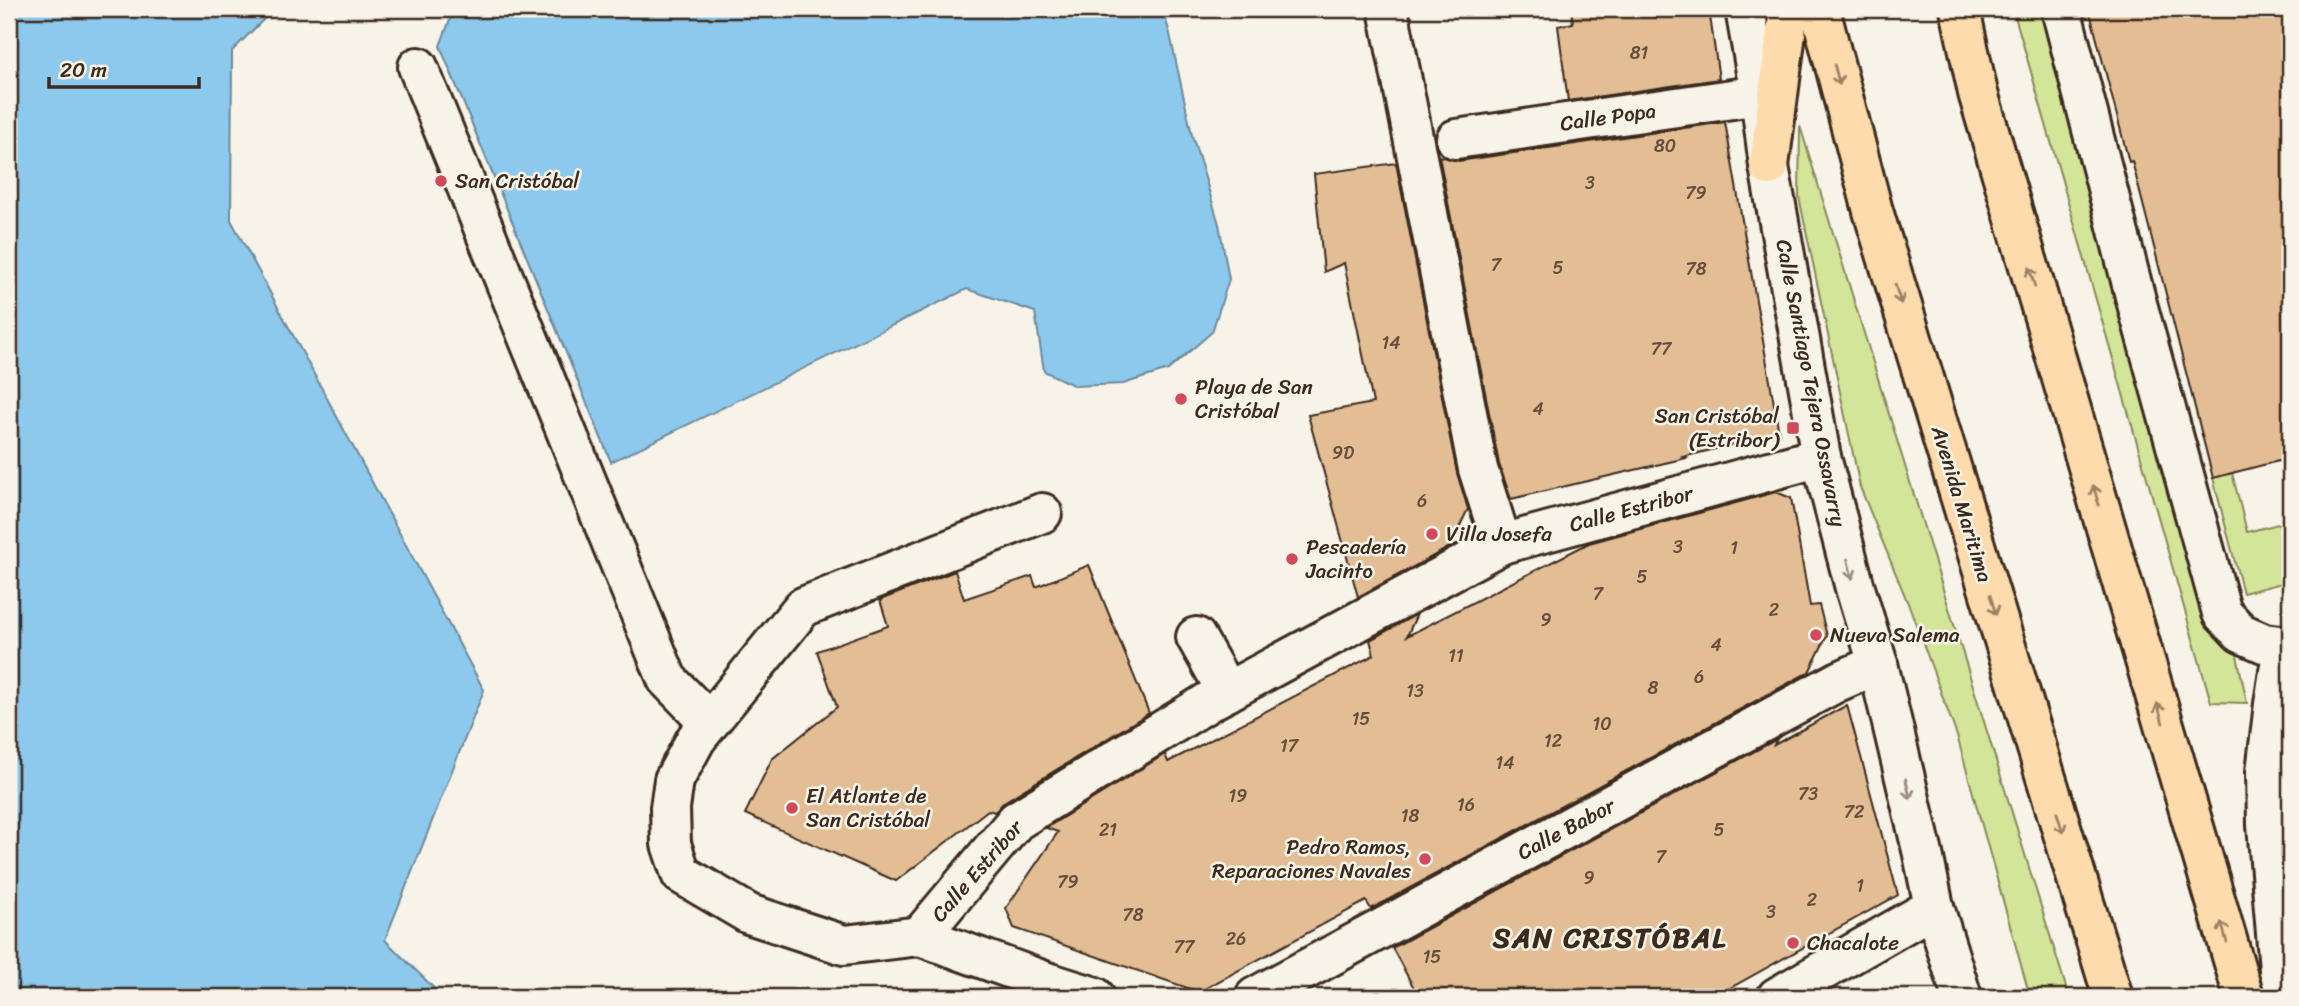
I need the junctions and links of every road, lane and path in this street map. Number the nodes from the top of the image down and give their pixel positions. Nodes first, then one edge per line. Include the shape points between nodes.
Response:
1 (1388, 9) edge
2 (1745, 9) edge
3 (1789, 9) edge
4 (1820, 9) edge
5 (1960, 9) edge
6 (2062, 9) edge
7 (418, 67) dead end
8 (1760, 96) junction
9 (1456, 139) dead end
10 (1769, 166) junction
11 (1821, 457) junction
12 (1042, 513) dead end
13 (1502, 544) junction
14 (1196, 637) dead end
15 (2287, 646) edge
16 (1878, 664) junction
17 (1227, 692) junction
18 (709, 722) junction
19 (1934, 907) junction
20 (920, 936) junction
21 (1095, 997) edge
22 (1255, 997) edge
23 (1777, 997) edge
24 (1962, 997) edge
25 (2113, 997) edge
26 (2244, 997) edge
27 (2287, 997) edge

1 - 13 street via 1478,469
2 - 8 street, Calle Santiago Tejera Ossavarry
3 - 10 highway
4 -> 25 highway, Avenida Maritima via 1872,211
26 -> 5 highway via 1978,93
6 - 15 street via 2222,613 2241,633
7 - 18 street via 667,679
8 - 9 street, Calle Popa
8 - 10 street, Calle Santiago Tejera Ossavarry
10 - 11 street, Calle Santiago Tejera Ossavarry
11 - 13 street, Calle Estribor
11 -> 16 street, Calle Santiago Tejera Ossavarry
12 - 18 street, Calle Estribor via 803,607
13 - 17 street, Calle Estribor
14 - 17 street
15 - 27 street via 2266,772 2279,970
16 -> 19 street, Calle Santiago Tejera Ossavarry
16 - 22 street, Calle Babor
17 - 20 street, Calle Estribor via 1016,821
18 - 20 street, Calle Estribor via 674,780 671,844 681,874 749,914 844,945
19 - 23 street
19 - 24 street, Calle Santiago Tejera Ossavarry
20 - 21 street

